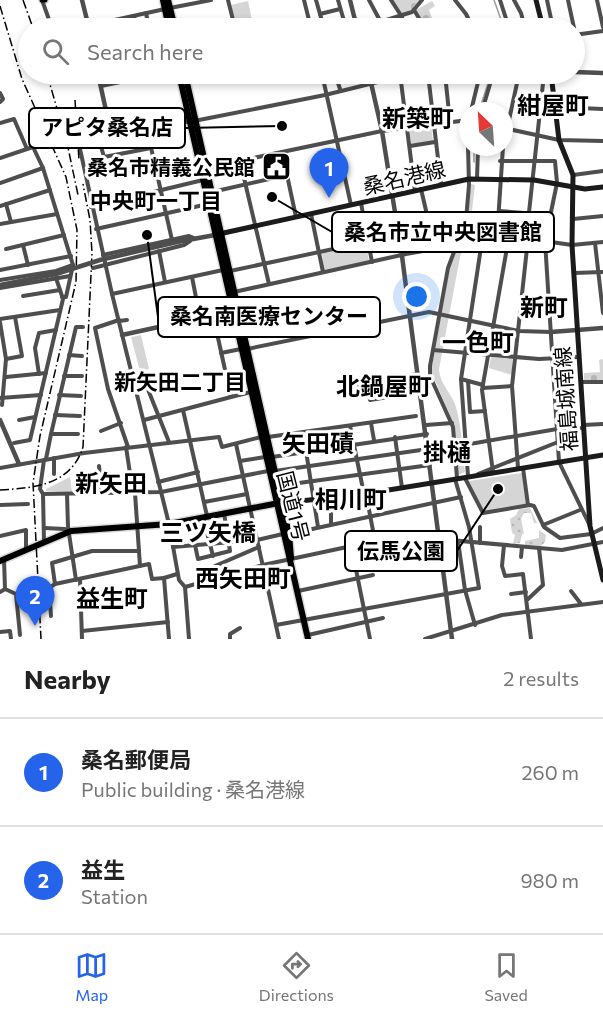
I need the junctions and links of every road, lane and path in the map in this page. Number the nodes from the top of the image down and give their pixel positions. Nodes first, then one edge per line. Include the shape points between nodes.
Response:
1 (43, 0) edge
2 (82, 0) edge
3 (163, 0) edge
4 (168, 0) edge
5 (211, 0) edge
6 (228, 0) edge
7 (304, 0) edge
8 (316, 0) edge
9 (338, 0) edge
10 (350, 0) edge
11 (369, 0) edge
12 (391, 0) edge
13 (422, 0) edge
14 (455, 0) edge
15 (500, 0) edge
16 (514, 0) edge
17 (537, 0) edge
18 (547, 0) edge
19 (568, 0) edge
20 (597, 0) edge
21 (167, 9) junction
22 (340, 9) junction
23 (414, 10) junction
24 (146, 13) junction
25 (320, 14) junction
26 (134, 16) joint
27 (402, 17) joint
28 (49, 18) edge
29 (86, 18) edge
30 (127, 18) edge
31 (147, 18) edge
32 (168, 18) edge
33 (171, 18) edge
34 (233, 18) edge
35 (308, 18) edge
36 (321, 18) edge
37 (343, 18) edge
38 (355, 18) edge
39 (378, 18) edge
40 (419, 18) edge
41 (468, 18) edge
42 (506, 18) edge
43 (522, 18) edge
44 (541, 18) edge
45 (551, 18) edge
46 (572, 18) edge
47 (603, 29) edge
48 (585, 31) edge
49 (585, 72) edge
50 (603, 73) edge
51 (110, 84) edge
52 (182, 84) edge
53 (187, 84) edge
54 (324, 84) edge
55 (338, 84) edge
56 (363, 84) edge
57 (371, 84) edge
58 (401, 84) edge
59 (429, 84) edge
60 (447, 84) edge
61 (478, 84) edge
62 (490, 84) edge
63 (517, 84) edge
64 (543, 84) edge
65 (551, 84) edge
66 (101, 86) joint
67 (340, 90) junction
68 (0, 93) edge
69 (327, 94) junction
70 (0, 102) edge
71 (473, 102) edge
72 (485, 102) edge
73 (512, 102) edge
74 (603, 102) edge
75 (554, 107) junction
76 (603, 109) edge
77 (193, 121) junction
78 (459, 121) edge
79 (450, 122) junction
80 (0, 123) edge
81 (433, 124) junction
82 (407, 127) junction
83 (147, 130) junction
84 (513, 130) edge
85 (382, 131) junction
86 (537, 135) junction
87 (112, 139) junction
88 (560, 140) junction
89 (337, 141) junction
90 (603, 141) edge
91 (435, 142) junction
92 (100, 143) junction
93 (410, 146) junction
94 (151, 148) junction
95 (27, 149) junction
96 (468, 156) edge
97 (478, 156) edge
98 (501, 156) edge
99 (0, 158) edge
100 (240, 161) junction
101 (500, 161) junction
102 (535, 161) junction
103 (43, 168) junction
104 (206, 168) junction
105 (603, 171) edge
106 (573, 175) junction
107 (469, 179) junction
108 (477, 179) junction
109 (203, 180) junction
110 (500, 180) junction
111 (534, 180) junction
112 (0, 183) edge
113 (557, 183) junction
114 (245, 184) junction
115 (441, 184) junction
116 (574, 186) junction
117 (603, 187) edge
118 (50, 190) junction
119 (418, 190) junction
120 (161, 192) junction
121 (211, 192) junction
122 (393, 196) junction
123 (361, 203) junction
124 (6, 204) junction
125 (208, 204) junction
126 (0, 206) edge
127 (351, 206) junction
128 (91, 207) junction
129 (499, 211) junction
130 (166, 213) junction
131 (57, 214) junction
132 (311, 214) junction
133 (531, 214) junction
134 (550, 214) junction
135 (603, 216) edge
136 (296, 217) junction
137 (573, 219) junction
138 (466, 220) junction
139 (11, 222) junction
140 (498, 222) junction
141 (484, 224) junction
142 (0, 225) edge
143 (256, 226) junction
144 (96, 229) junction
145 (218, 234) junction
146 (64, 235) junction
147 (399, 235) junction
148 (483, 237) junction
149 (194, 238) junction
150 (496, 240) junction
151 (527, 240) junction
152 (175, 241) junction
153 (369, 241) junction
154 (545, 241) junction
155 (508, 242) junction
156 (603, 242) edge
157 (595, 243) junction
158 (23, 245) junction
159 (572, 245) junction
160 (6, 249) dead end
161 (435, 249) junction
162 (159, 251) junction
163 (453, 251) junction
164 (319, 252) junction
165 (102, 255) junction
166 (71, 256) junction
167 (402, 256) junction
168 (372, 262) junction
169 (264, 263) junction
170 (104, 264) junction
171 (28, 265) junction
172 (73, 265) junction
173 (93, 268) dead end
174 (0, 270) edge
175 (227, 270) junction
176 (323, 272) junction
177 (601, 272) edge
178 (574, 273) junction
179 (56, 276) junction
180 (70, 276) junction
181 (192, 277) junction
182 (165, 282) junction
183 (0, 284) edge
184 (269, 285) junction
185 (60, 290) junction
186 (234, 293) junction
187 (112, 294) junction
188 (23, 296) dead end
189 (62, 297) junction
190 (60, 310) junction
191 (235, 310) junction
192 (603, 312) edge
193 (439, 314) junction
194 (213, 315) junction
195 (411, 316) junction
196 (15, 317) junction
197 (201, 318) junction
198 (0, 320) edge
199 (127, 320) dead end
200 (119, 321) junction
201 (469, 321) junction
202 (495, 326) junction
203 (83, 327) dead end
204 (603, 328) edge
205 (56, 330) junction
206 (577, 330) junction
207 (519, 331) junction
208 (551, 332) junction
209 (122, 335) junction
210 (244, 349) junction
211 (433, 350) junction
212 (463, 352) junction
213 (221, 353) junction
214 (69, 355) junction
215 (490, 355) junction
216 (82, 356) dead end
217 (515, 357) junction
218 (579, 357) junction
219 (6, 359) junction
220 (552, 359) junction
221 (46, 373) junction
222 (39, 374) junction
223 (419, 374) junction
224 (64, 376) junction
225 (82, 376) dead end
226 (398, 377) junction
227 (6, 378) junction
228 (133, 378) junction
229 (461, 379) junction
230 (468, 381) junction
231 (581, 382) junction
232 (603, 382) edge
233 (367, 384) junction
234 (483, 386) junction
235 (512, 386) junction
236 (344, 389) dead end
237 (251, 392) junction
238 (41, 395) junction
239 (59, 395) junction
240 (81, 396) dead end
241 (231, 397) junction
242 (2, 398) edge
243 (2, 405) dead end
244 (183, 410) junction
245 (486, 411) junction
246 (55, 415) junction
247 (80, 416) dead end
248 (157, 416) junction
249 (416, 416) dead end
250 (35, 417) junction
251 (0, 420) edge
252 (19, 420) dead end
253 (144, 420) junction
254 (121, 423) junction
255 (371, 423) junction
256 (452, 423) junction
257 (603, 424) edge
258 (426, 425) junction
259 (350, 426) junction
260 (584, 427) junction
261 (557, 429) junction
262 (101, 431) dead end
263 (303, 432) junction
264 (51, 434) junction
265 (78, 434) dead end
266 (427, 434) junction
267 (515, 436) junction
268 (264, 437) junction
269 (394, 437) junction
270 (190, 439) junction
271 (374, 440) junction
272 (490, 440) junction
273 (169, 442) junction
274 (558, 442) junction
275 (14, 443) dead end
276 (354, 443) junction
277 (149, 444) junction
278 (236, 444) junction
279 (464, 445) junction
280 (127, 447) junction
281 (429, 449) junction
282 (307, 450) junction
283 (397, 452) junction
284 (603, 455) edge
285 (268, 457) junction
286 (54, 458) junction
287 (357, 458) junction
288 (517, 458) junction
289 (586, 458) junction
290 (45, 459) junction
291 (240, 461) junction
292 (559, 462) junction
293 (19, 464) junction
294 (310, 465) junction
295 (431, 465) junction
296 (99, 466) dead end
297 (0, 468) edge
298 (399, 468) junction
299 (520, 468) junction
300 (493, 470) junction
301 (271, 471) junction
302 (198, 472) junction
303 (360, 473) junction
304 (54, 474) dead end
305 (243, 476) junction
306 (470, 477) junction
307 (456, 478) junction
308 (312, 480) junction
309 (433, 481) junction
310 (158, 482) junction
311 (200, 484) junction
312 (277, 486) junction
313 (402, 488) junction
314 (161, 492) junction
315 (134, 493) junction
316 (365, 493) junction
317 (43, 494) junction
318 (67, 494) junction
319 (102, 494) junction
320 (247, 494) junction
321 (331, 496) junction
322 (461, 497) junction
323 (314, 498) junction
324 (204, 502) junction
325 (537, 502) dead end
326 (279, 503) junction
327 (28, 504) dead end
328 (436, 504) junction
329 (530, 505) junction
330 (0, 506) edge
331 (250, 508) junction
332 (580, 510) junction
333 (224, 513) junction
334 (370, 515) junction
335 (205, 516) junction
336 (169, 524) junction
337 (331, 524) junction
338 (543, 525) junction
339 (137, 526) junction
340 (590, 526) junction
341 (318, 527) junction
342 (480, 527) dead end
343 (44, 528) junction
344 (603, 528) edge
345 (70, 531) junction
346 (286, 534) junction
347 (591, 534) junction
348 (0, 536) edge
349 (441, 539) junction
350 (257, 540) junction
351 (458, 540) junction
352 (375, 541) junction
353 (228, 542) junction
354 (470, 542) junction
355 (603, 542) edge
356 (44, 543) junction
357 (480, 543) junction
358 (210, 544) junction
359 (594, 544) junction
360 (195, 545) junction
361 (351, 545) junction
362 (504, 545) junction
363 (173, 547) junction
364 (522, 547) junction
365 (259, 548) junction
366 (538, 549) junction
367 (26, 550) junction
368 (139, 551) junction
369 (230, 551) junction
370 (74, 556) junction
371 (213, 556) junction
372 (521, 557) dead end
373 (233, 559) junction
374 (291, 559) junction
375 (2, 560) edge
376 (263, 565) junction
377 (215, 566) dead end
378 (140, 567) junction
379 (602, 568) edge
380 (177, 574) junction
381 (373, 575) dead end
382 (164, 578) junction
383 (357, 579) junction
384 (78, 580) junction
385 (603, 580) edge
386 (55, 584) junction
387 (184, 587) junction
388 (2, 590) edge
389 (465, 590) junction
390 (298, 591) junction
391 (571, 591) dead end
392 (526, 592) junction
393 (447, 594) junction
394 (511, 594) dead end
395 (528, 599) junction
396 (603, 602) edge
397 (582, 604) junction
398 (364, 609) junction
399 (528, 612) junction
400 (51, 616) dead end
401 (383, 618) dead end
402 (305, 620) junction
403 (168, 622) junction
404 (367, 622) junction
405 (276, 625) junction
406 (475, 625) junction
407 (240, 628) dead end
408 (82, 631) junction
409 (451, 631) junction
410 (0, 632) edge
411 (20, 634) dead end
412 (308, 637) edge
413 (11, 639) edge
414 (82, 639) edge
415 (169, 639) edge
416 (189, 639) edge
417 (230, 639) edge
418 (279, 639) edge
419 (370, 639) edge
420 (424, 639) edge
421 (452, 639) edge
422 (531, 639) edge

1 - 28 street
2 - 29 street
3 - 21 highway
4 - 21 highway
5 - 21 street
6 - 34 street
7 - 35 street
8 - 25 street
9 - 22 street
10 - 38 street
11 - 39 street
12 - 27 street
13 - 23 street
14 - 41 street
15 - 42 street
16 - 43 street
17 - 44 main road
18 - 45 street
19 - 46 street
20 - 47 street
21 - 24 street
21 - 32 highway
21 - 33 highway
22 - 25 street
22 - 37 street
23 - 27 street
23 - 40 street
24 - 26 street
24 - 31 street
25 - 36 street
26 - 30 street
47 - 48 street
49 - 50 street
51 - 66 street
52 - 77 highway, 国道1号
53 - 77 highway, 国道1号
54 - 69 street
55 - 67 street
56 - 67 street
57 - 85 street
58 - 82 street
59 - 81 street
60 - 79 street
61 - 71 street
62 - 72 street
63 - 73 street
64 - 86 street
65 - 75 main road, 福島城南線
66 - 87 street
67 - 69 street
68 - 70 street
69 - 77 street
69 - 89 street
74 - 76 street
75 - 76 street
75 - 88 main road, 福島城南線
77 - 83 street
77 - 104 highway, 国道1号
77 - 109 highway, 国道1号
78 - 79 street
79 - 81 street
80 - 95 street via 14,119
81 - 82 street
81 - 91 street
82 - 85 street
82 - 93 street
83 - 87 street
83 - 94 street
84 - 86 street
85 - 89 street
85 - 122 street
86 - 88 street
86 - 102 street
87 - 92 street
88 - 90 street
88 - 106 main road, 福島城南線
89 - 100 street
89 - 127 street
91 - 93 street
91 - 115 street
92 - 94 street via 104,157
92 - 128 street via 80,149
93 - 119 street
94 - 120 street
95 - 99 street
95 - 103 street via 33,147
96 - 107 street
97 - 108 street
98 - 101 street
100 - 104 street
100 - 114 street
101 - 102 street
101 - 110 street
102 - 111 street
102 - 113 street via 555,161
103 - 112 street
103 - 118 street
104 - 121 highway, 国道1号
105 - 106 street
106 - 116 main road, 福島城南線
107 - 108 main road, 桑名港線
107 - 115 main road, 桑名港線
107 - 138 street
108 - 110 main road, 桑名港線
109 - 120 street
109 - 125 highway, 国道1号
110 - 111 main road, 桑名港線
110 - 129 street
111 - 113 main road, 桑名港線
111 - 133 street
113 - 116 main road, 桑名港線
113 - 134 street
114 - 121 street
114 - 136 street via 287,175
114 - 143 street
115 - 119 main road, 桑名港線
116 - 117 main road, 桑名港線
116 - 137 main road, 福島城南線
118 - 124 street
118 - 131 street
119 - 122 main road, 桑名港線
119 - 161 street
120 - 128 street
120 - 130 street
121 - 145 highway, 国道1号
122 - 123 main road, 桑名港線
122 - 147 street
123 - 127 main road, 桑名港線
123 - 153 street
124 - 126 street
124 - 139 street
125 - 130 street
125 - 145 highway, 国道1号
127 - 132 main road, 桑名港線
128 - 144 street
129 - 133 street
129 - 140 street
130 - 144 street
130 - 152 street
131 - 139 street
131 - 146 street
132 - 136 main road, 桑名港線
132 - 164 street
133 - 134 street
133 - 151 street
134 - 154 street
135 - 137 street
136 - 143 main road, 桑名港線
137 - 159 main road, 福島城南線
138 - 141 street
138 - 163 street
139 - 142 street
140 - 141 street
140 - 150 street
141 - 148 street
143 - 145 main road, 桑名港線
143 - 169 street
144 - 165 street
145 - 149 street
145 - 175 highway, 国道1号
146 - 158 street
146 - 166 street
147 - 153 street
147 - 167 street
148 - 150 street
148 - 201 street
149 - 152 street
149 - 162 street via 184,245
150 - 155 street
151 - 154 street
151 - 155 street
151 - 207 street
152 - 165 street
152 - 179 street, bridge
153 - 164 street
153 - 168 street
154 - 159 street
154 - 208 street
155 - 202 street
156 - 157 street
157 - 159 street
157 - 177 street
158 - 160 street
158 - 171 street
159 - 178 main road, 福島城南線
161 - 163 street
161 - 167 street
162 - 170 street
162 - 182 street
163 - 193 street
164 - 169 street
164 - 176 street
165 - 170 street
166 - 171 street
166 - 172 street
167 - 168 street
167 - 195 street
168 - 176 street
169 - 175 street
169 - 184 street
170 - 173 street
170 - 187 street
171 - 174 street
172 - 180 street
172 - 183 street
175 - 181 street
175 - 186 highway, 国道1号
175 - 191 highway, 国道1号
176 - 184 street
177 - 178 street
177 - 192 street
178 - 206 main road, 福島城南線
179 - 180 street
179 - 183 street
179 - 185 street
180 - 189 street via 66,297
181 - 182 street
181 - 197 street
182 - 187 street
184 - 186 street
185 - 188 street
185 - 189 street
186 - 191 highway, 国道1号
187 - 200 street
189 - 190 street
190 - 196 street
190 - 205 street
191 - 194 street
191 - 210 highway, 国道1号
193 - 195 street
193 - 201 street
193 - 211 street
194 - 197 street
194 - 213 street
195 - 210 street
195 - 223 street
196 - 198 street
196 - 219 street via 22,356
197 - 209 street
198 - 219 street
199 - 200 street
200 - 209 street
200 - 254 street via 95,328 108,389
201 - 202 street
201 - 212 street
202 - 207 street
202 - 215 street
203 - 214 street via 76,327
204 - 206 street
205 - 221 street
205 - 222 street via 39,333 35,348
206 - 208 street
206 - 218 main road, 福島城南線
207 - 208 street
207 - 217 street
208 - 220 street
209 - 228 street
210 - 213 street
210 - 237 highway, 国道1号
210 - 268 highway, 国道1号
211 - 212 street
211 - 256 street via 430,376
212 - 215 street
212 - 229 street
213 - 241 street
214 - 216 street
214 - 224 street
215 - 217 street
215 - 234 street
217 - 220 street
217 - 235 street
218 - 220 street
218 - 231 main road, 福島城南線
219 - 227 street
220 - 261 street
221 - 222 street
221 - 238 street
222 - 227 street
223 - 226 street
223 - 258 street
224 - 225 street
224 - 239 street
226 - 233 street
226 - 233 street via 400,395 370,400
227 - 242 street
228 - 248 street via 143,377
228 - 253 street
229 - 230 street
229 - 279 street
230 - 234 street
230 - 245 street via 470,412
231 - 232 street
231 - 260 main road, 福島城南線
233 - 236 street
234 - 235 street
234 - 245 street
235 - 267 street
237 - 241 street
237 - 268 highway, 国道1号
238 - 242 street
238 - 250 street
239 - 240 street
239 - 246 street
241 - 244 street
242 - 243 street
244 - 248 street
244 - 270 street
245 - 272 street
246 - 247 street
246 - 264 street
248 - 253 street
248 - 273 street
249 - 255 street
250 - 252 street
250 - 275 street via 30,440
251 - 293 street
253 - 277 street
254 - 262 street
254 - 280 street
255 - 259 street
255 - 271 street
256 - 258 street
256 - 307 street
257 - 260 street
258 - 266 street
259 - 263 street
259 - 276 street
260 - 261 street
260 - 289 main road, 福島城南線
261 - 267 street
261 - 274 street
263 - 268 street
263 - 282 street
264 - 265 street
264 - 290 street
266 - 269 street
266 - 281 street
267 - 272 street
267 - 288 street
268 - 278 street
268 - 285 highway, 国道1号
269 - 271 street
269 - 283 street
270 - 273 street
270 - 278 street via 219,437 222,447
270 - 302 street
271 - 276 street
272 - 279 street
272 - 300 street
273 - 277 street
274 - 288 street
274 - 292 street
276 - 282 street
276 - 287 street
277 - 280 street
277 - 310 street
278 - 291 street
279 - 306 street
280 - 286 street
280 - 315 street
281 - 283 street
281 - 295 street
282 - 285 street
282 - 294 street
283 - 287 street
283 - 298 street
284 - 289 main road
285 - 291 street
285 - 301 highway, 国道1号
286 - 290 street
286 - 304 street
287 - 294 street
287 - 303 street
288 - 299 street
288 - 300 street
289 - 292 main road
289 - 340 main road, 福島城南線
290 - 293 street
290 - 317 street via 40,489
291 - 305 street
292 - 299 main road
292 - 332 street
293 - 297 street
294 - 301 street
294 - 308 street
295 - 298 street
295 - 309 street
296 - 319 street
298 - 303 street
298 - 313 street
299 - 300 main road
299 - 329 street
300 - 306 main road
301 - 305 street
301 - 312 highway, 国道1号
301 - 326 highway, 国道1号
302 - 310 street
302 - 311 street
303 - 308 street
303 - 316 street
305 - 311 street
305 - 320 street
306 - 307 main road
306 - 329 street via 483,513
307 - 309 main road
307 - 322 street
308 - 312 street
308 - 323 street
309 - 313 main road
309 - 328 street
310 - 314 street
311 - 314 street
311 - 324 street
312 - 326 highway, 国道1号
313 - 316 main road
314 - 315 street
314 - 336 street
315 - 319 street
315 - 339 street
316 - 321 main road
316 - 334 street
317 - 318 street
317 - 343 street
318 - 319 street
318 - 345 street
320 - 324 street
320 - 331 street
321 - 323 main road
321 - 337 street
322 - 328 street
322 - 354 street
323 - 326 main road
323 - 341 street
324 - 335 street
325 - 329 street
326 - 331 highway
326 - 346 highway, 国道1号
327 - 330 street
328 - 334 street
328 - 349 street
329 - 338 street
331 - 333 highway
331 - 350 street
332 - 338 street
332 - 340 street
333 - 335 highway
333 - 353 street
334 - 337 street
334 - 352 street
335 - 336 highway
335 - 358 street
336 - 339 highway
336 - 363 street
337 - 341 street
338 - 347 street via 560,538
339 - 345 highway
339 - 368 street
340 - 347 main road, 福島城南線
341 - 346 street
342 - 357 street
343 - 345 street
343 - 356 street
344 - 347 street
345 - 356 highway
345 - 370 street
346 - 350 street
346 - 374 highway, 国道1号
347 - 359 main road, 福島城南線
348 - 367 street via 26,530
349 - 351 street
349 - 352 street
349 - 393 street
350 - 353 street
350 - 365 street
351 - 354 street
351 - 389 street
352 - 361 street
353 - 358 street
353 - 369 street
354 - 357 street
354 - 389 street via 478,588
355 - 359 street
356 - 367 highway
357 - 362 street
358 - 360 street
358 - 371 street
359 - 366 street via 562,550
359 - 379 main road, 福島城南線
360 - 363 street
360 - 371 street via 198,559
361 - 374 street
361 - 383 street
362 - 364 street
362 - 392 street via 505,576 523,574
363 - 380 street
364 - 366 street
364 - 372 street
365 - 373 street
365 - 376 street
366 - 395 street via 543,585
367 - 375 highway
368 - 370 street via 92,551
368 - 378 street
369 - 371 street
369 - 373 street
370 - 384 street
370 - 386 street via 52,563
373 - 377 street
374 - 376 street
374 - 390 highway, 国道1号
375 - 388 street
376 - 387 street
376 - 405 street
378 - 382 street via 149,564 152,579
378 - 384 street
379 - 385 main road, 福島城南線
380 - 382 street
380 - 387 street
381 - 383 street
382 - 403 street
383 - 390 street
383 - 398 street
384 - 386 street
384 - 408 street
386 - 400 street via 49,588
387 - 416 street
388 - 411 street via 16,594
389 - 393 street
389 - 406 street
390 - 402 highway, 国道1号
391 - 397 street
392 - 394 street
392 - 395 street
393 - 398 street
393 - 409 street
395 - 399 street
396 - 397 street
397 - 399 street
398 - 402 street
398 - 404 street
399 - 406 street via 502,615
399 - 422 street
401 - 404 street
402 - 405 street
402 - 412 highway, 国道1号
403 - 408 street
403 - 415 street
404 - 412 street
404 - 419 street
405 - 418 street
406 - 409 street
407 - 417 street via 230,633
408 - 414 street
409 - 420 street
409 - 421 street
410 - 413 street via 10,631

